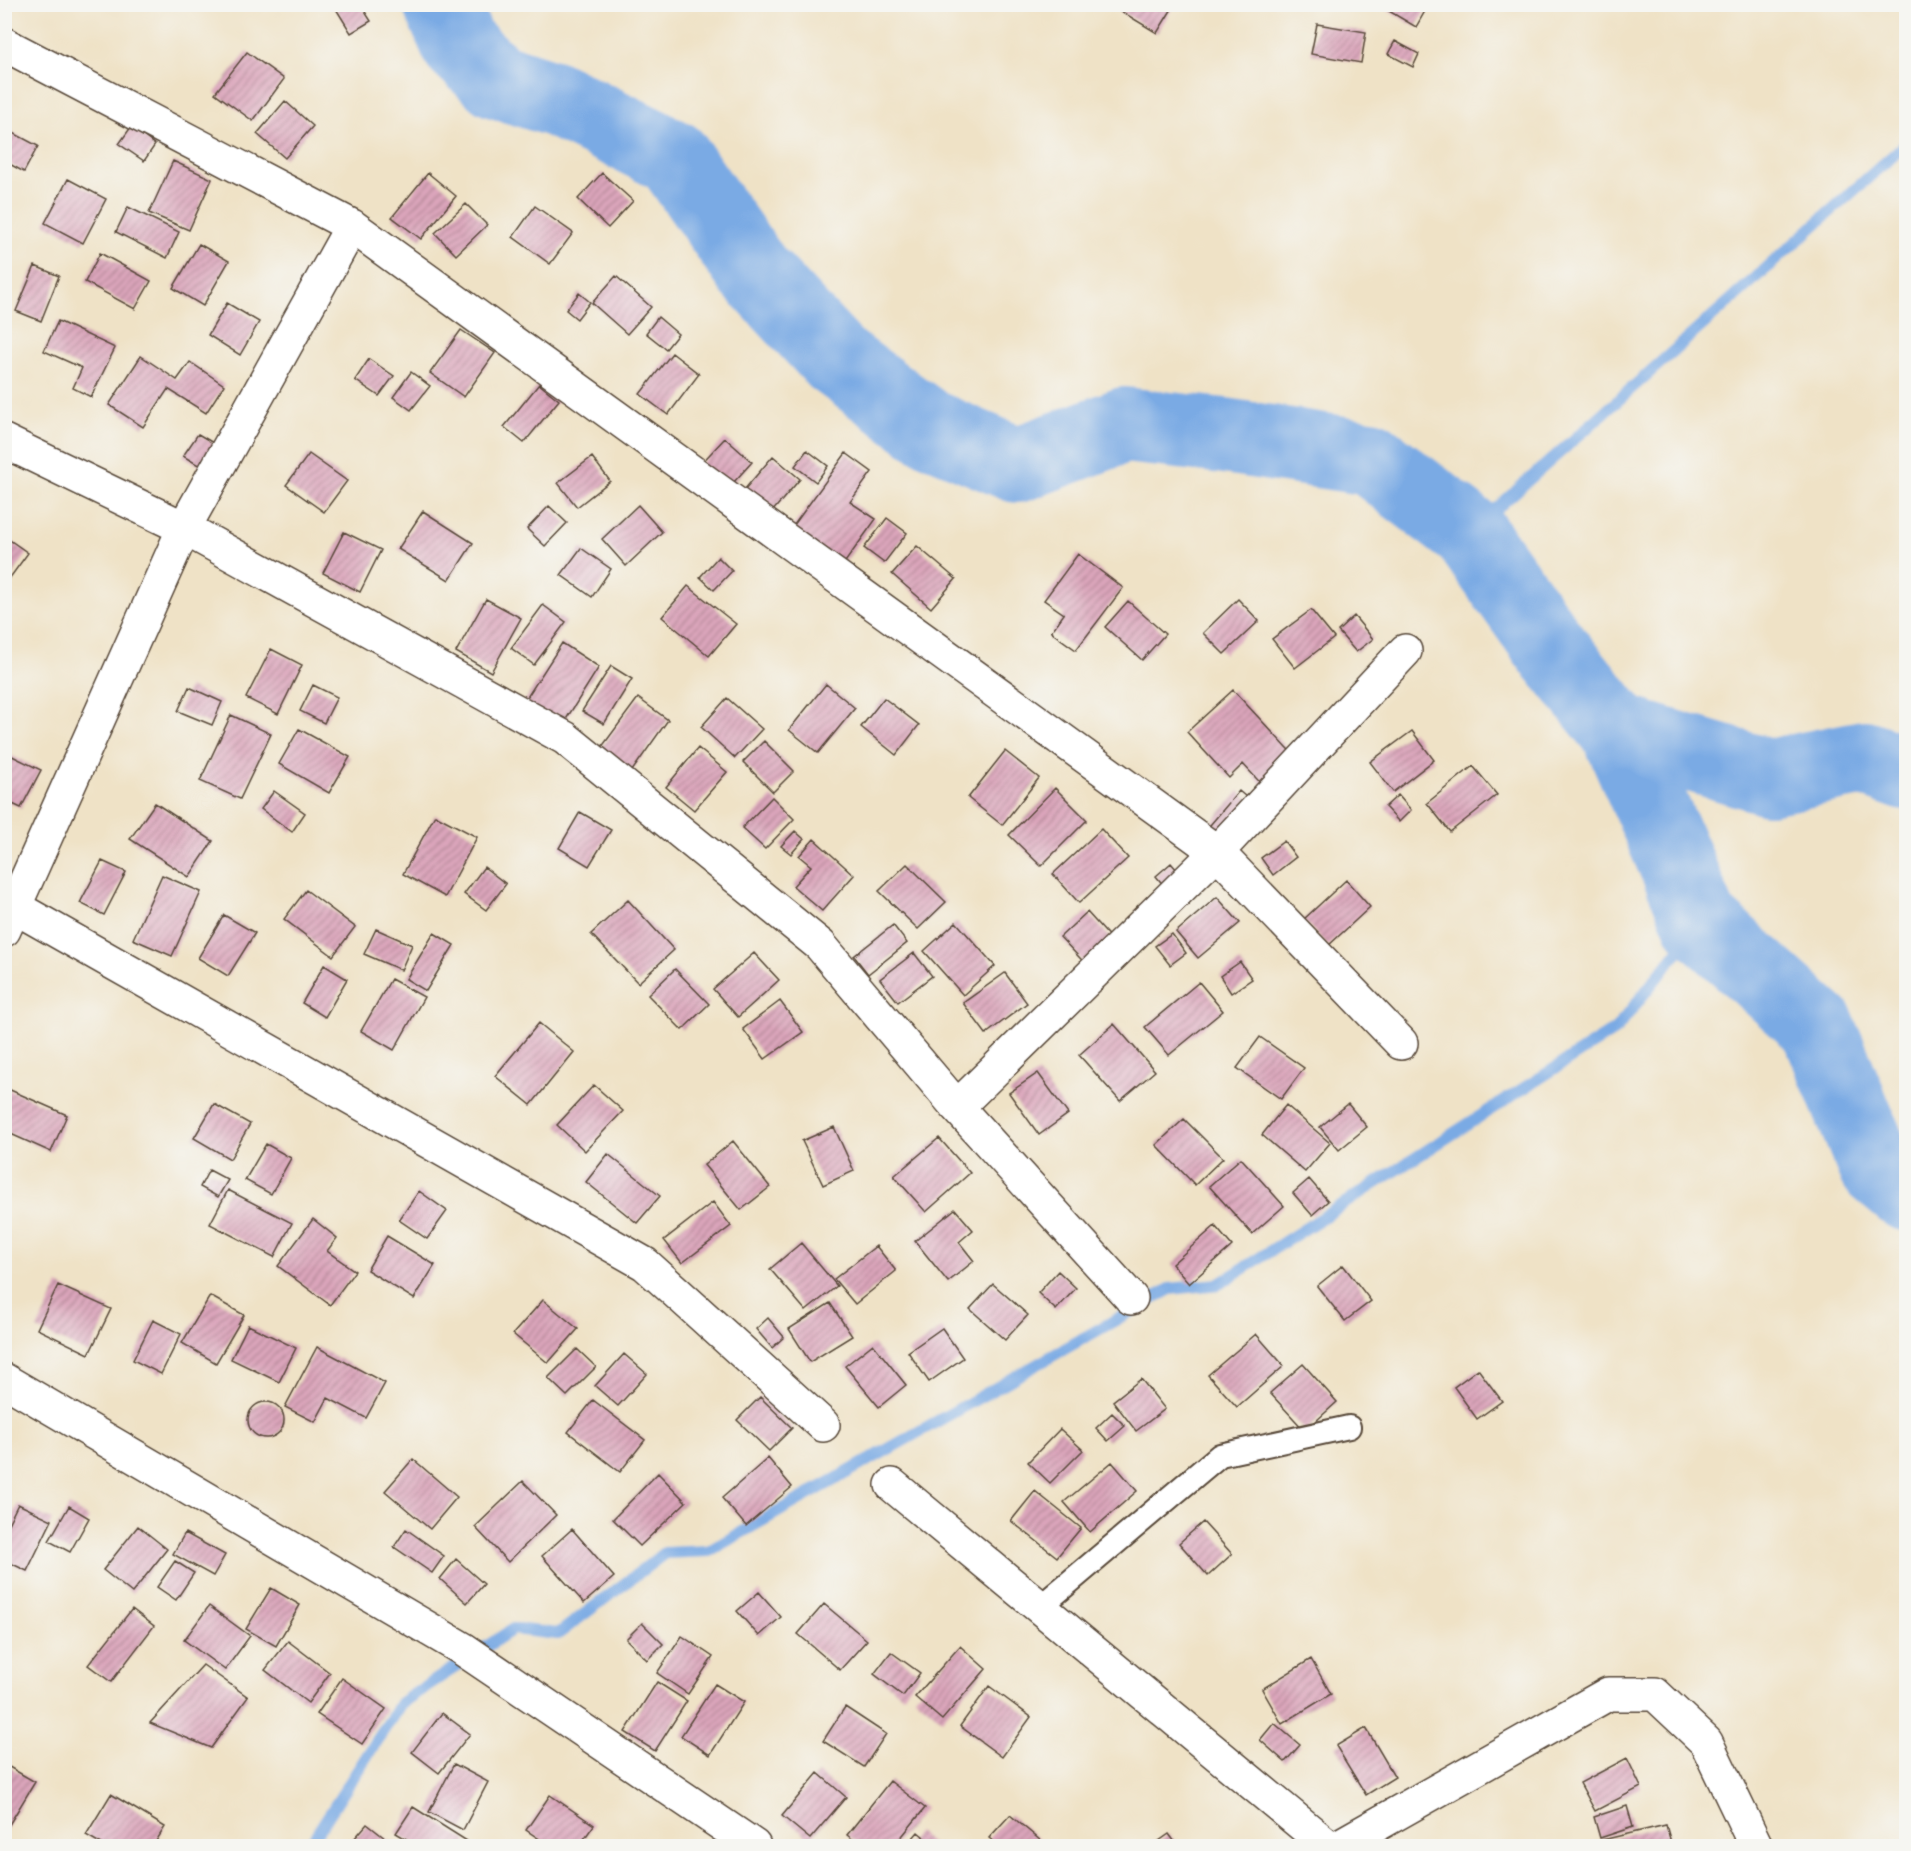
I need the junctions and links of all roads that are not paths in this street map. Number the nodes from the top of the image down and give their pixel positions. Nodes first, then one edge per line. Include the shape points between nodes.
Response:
1 (4, 44) edge
2 (352, 226) junction
3 (4, 441) edge
4 (184, 528) junction
5 (1405, 651) dead end
6 (1217, 852) junction
7 (8, 913) edge
8 (1401, 1043) dead end
9 (957, 1107) junction
10 (1131, 1298) dead end
11 (4, 1380) edge
12 (823, 1425) dead end
13 (1349, 1427) dead end
14 (892, 1485) dead end
15 (1040, 1607) junction
16 (754, 1846) edge
17 (1328, 1846) edge
18 (1339, 1846) edge
19 (1756, 1846) edge

1 - 2 street
2 - 4 street
2 - 6 street
3 - 4 street
4 - 7 street
4 - 9 street via 565,738 820,945
5 - 6 street
6 - 8 street
6 - 9 street
7 - 12 street via 645,1264
9 - 10 street
11 - 16 street via 473,1656
13 - 15 lane via 1220,1455
14 - 15 street
15 - 17 street
18 - 19 street via 1608,1694 1655,1694 1706,1742

